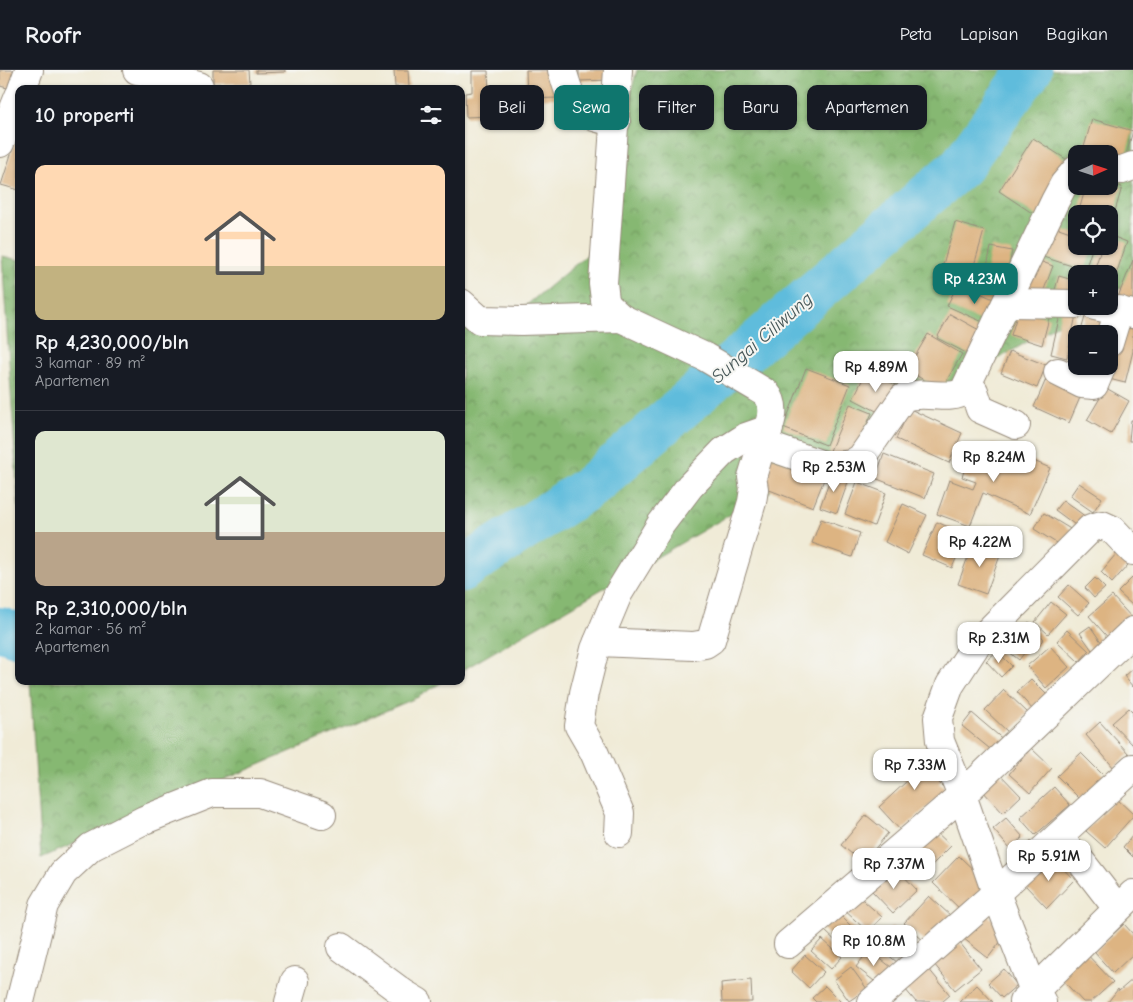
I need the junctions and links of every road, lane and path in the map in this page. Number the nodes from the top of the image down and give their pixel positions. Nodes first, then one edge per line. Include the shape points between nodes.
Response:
1 (29, 70) edge
2 (137, 70) edge
3 (562, 70) edge
4 (618, 70) edge
5 (200, 82) edge
6 (23, 85) edge
7 (567, 85) edge
8 (617, 85) edge
9 (15, 106) edge
10 (615, 130) edge
11 (0, 143) edge
12 (1133, 166) edge
13 (1118, 170) edge
14 (1068, 179) edge
15 (1007, 302) junction
16 (1068, 304) edge
17 (465, 307) edge
18 (621, 318) junction
19 (1058, 372) dead end
20 (1098, 375) edge
21 (968, 384) junction
22 (1016, 425) dead end
23 (765, 436) junction
24 (1133, 551) edge
25 (1133, 632) edge
26 (598, 642) junction
27 (1133, 768) edge
28 (962, 795) junction
29 (322, 815) dead end
30 (619, 833) dead end
31 (1058, 837) junction
32 (996, 893) junction
33 (1125, 901) edge
34 (788, 944) dead end
35 (342, 947) dead end
36 (1033, 998) edge
37 (407, 999) edge
38 (20, 1002) edge
39 (872, 1002) edge

1 - 6 street
2 - 5 street
3 - 7 street
4 - 8 street
9 - 11 street
10 - 18 street via 603,293 608,306
12 - 13 street
14 - 15 street
15 - 16 street
15 - 21 street
17 - 18 street via 480,320
18 - 23 street via 704,357 770,398 772,419
19 - 20 street via 1082,384 1094,385
21 - 22 street via 980,408
21 - 23 street via 956,395 913,394 904,398 861,458 852,464 829,467
23 - 26 street via 746,437 724,452 690,486 661,524 618,594
23 - 26 street via 752,477 752,502 711,640 693,646
24 - 28 street via 1113,530 1102,525 1091,528 978,642 950,685 938,718 940,741
25 - 28 street
26 - 30 street via 579,726 620,813
27 - 31 street
28 - 32 street
28 - 34 street
29 - 38 street via 260,793 212,793 144,820 91,847 63,873 44,905
31 - 32 street
31 - 33 street
32 - 36 street
32 - 39 street
33 - 36 street
35 - 37 street

